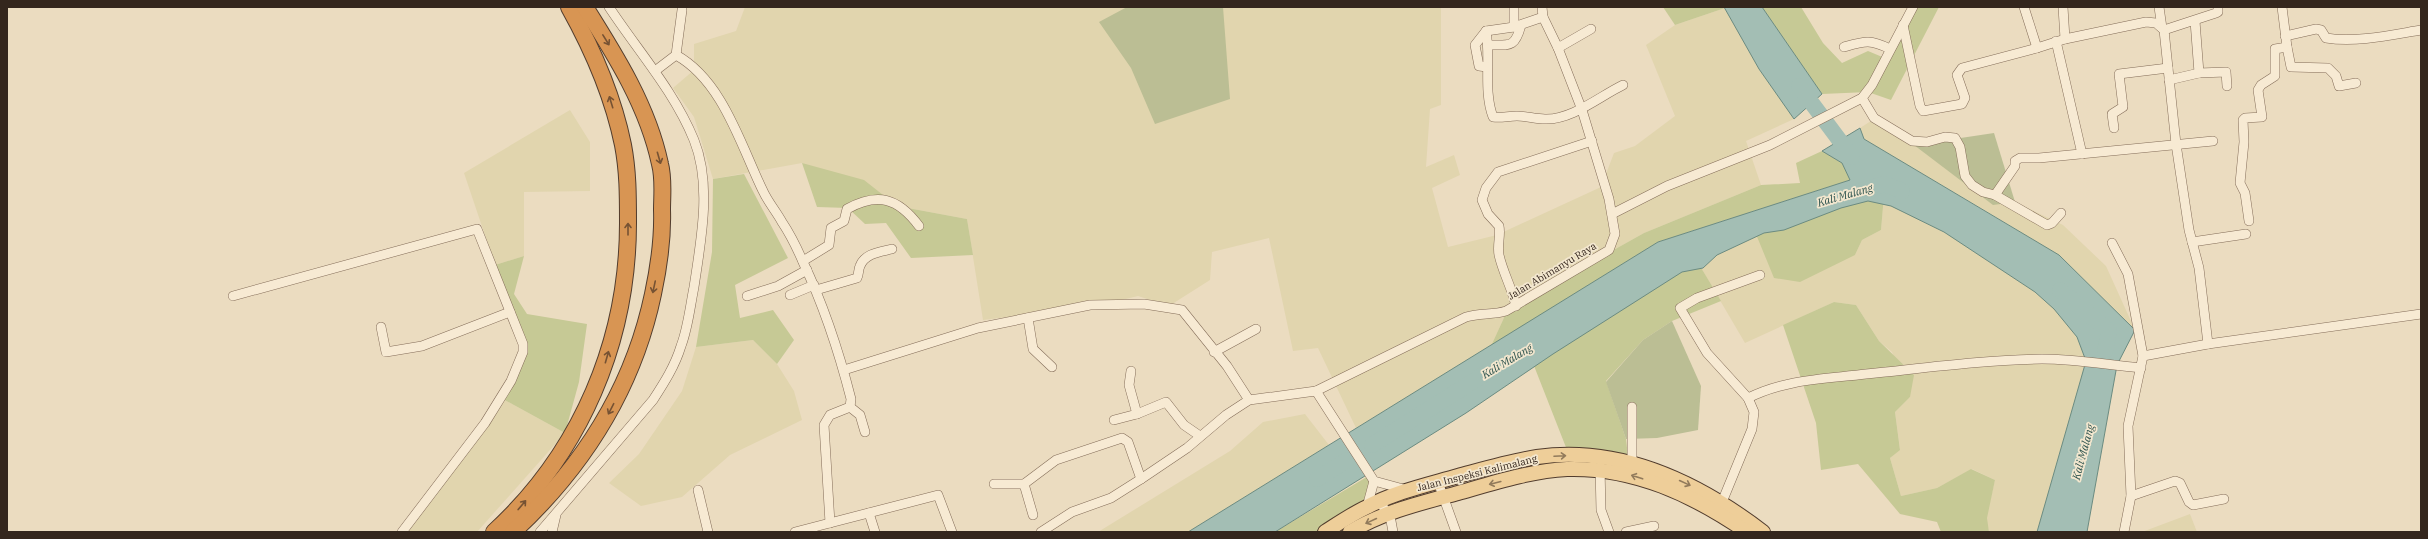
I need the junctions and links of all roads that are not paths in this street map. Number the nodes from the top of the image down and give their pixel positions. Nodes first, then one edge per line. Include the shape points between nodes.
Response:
1 (569, 7) edge
2 (585, 7) edge
3 (609, 7) edge
4 (1514, 7) edge
5 (1542, 7) edge
6 (1912, 7) edge
7 (2024, 7) edge
8 (2063, 7) edge
9 (2159, 7) edge
10 (2218, 7) edge
11 (2282, 7) edge
12 (682, 10) dead end
13 (1543, 17) junction
14 (2194, 21) junction
15 (1903, 25) junction
16 (1517, 26) junction
17 (1591, 29) dead end
18 (2163, 29) junction
19 (2421, 30) edge
20 (1486, 31) junction
21 (2285, 36) junction
22 (2060, 40) junction
23 (1489, 45) junction
24 (1844, 47) dead end
25 (2287, 47) junction
26 (1558, 48) junction
27 (2037, 48) junction
28 (1890, 49) junction
29 (676, 55) junction
30 (1487, 67) junction
31 (2168, 68) junction
32 (655, 71) junction
33 (2199, 73) junction
34 (2169, 80) junction
35 (2356, 83) dead end
36 (1623, 85) dead end
37 (2227, 86) dead end
38 (1859, 100) junction
39 (1582, 110) junction
40 (2114, 128) dead end
41 (1592, 141) junction
42 (2213, 141) dead end
43 (2176, 144) junction
44 (2082, 154) junction
45 (1995, 195) junction
46 (2061, 213) dead end
47 (1612, 214) junction
48 (2249, 221) dead end
49 (919, 226) dead end
50 (2246, 234) dead end
51 (2192, 242) junction
52 (2112, 243) dead end
53 (892, 249) dead end
54 (805, 266) junction
55 (1760, 275) dead end
56 (815, 287) junction
57 (790, 295) dead end
58 (233, 296) dead end
59 (747, 296) dead end
60 (1516, 306) junction
61 (510, 312) junction
62 (2421, 314) edge
63 (1028, 318) junction
64 (381, 327) dead end
65 (1256, 329) dead end
66 (2208, 344) junction
67 (1214, 352) junction
68 (2143, 356) junction
69 (1052, 367) dead end
70 (2139, 367) junction
71 (844, 370) junction
72 (1131, 371) dead end
73 (1316, 391) junction
74 (1748, 398) junction
75 (1249, 400) junction
76 (850, 407) junction
77 (1632, 407) dead end
78 (1137, 414) junction
79 (1114, 420) dead end
80 (865, 432) dead end
81 (1200, 436) junction
82 (1518, 462) junction
83 (1632, 463) junction
84 (1601, 464) junction
85 (1371, 477) junction
86 (1521, 477) junction
87 (1141, 479) junction
88 (1438, 482) junction
89 (994, 484) dead end
90 (1024, 484) junction
91 (698, 490) dead end
92 (1409, 490) junction
93 (2131, 496) junction
94 (1443, 497) junction
95 (2224, 499) dead end
96 (1374, 504) junction
97 (1720, 507) junction
98 (869, 513) junction
99 (556, 514) junction
100 (1033, 514) dead end
101 (1387, 514) junction
102 (830, 523) junction
103 (1654, 526) dead end
104 (1754, 530) edge
105 (402, 532) edge
106 (494, 532) edge
107 (513, 532) edge
108 (540, 532) edge
109 (552, 532) edge
110 (708, 532) edge
111 (795, 532) edge
112 (874, 532) edge
113 (952, 532) edge
114 (1041, 532) edge
115 (1325, 532) edge
116 (1350, 532) edge
117 (1393, 532) edge
118 (1456, 532) edge
119 (1609, 532) edge
120 (1626, 532) edge
121 (2124, 532) edge

106 -> 1 highway via 545,477 580,422 604,368 625,285 628,184 623,144 604,79
2 -> 107 highway via 611,48 650,129 661,166 661,252 646,326 629,374 604,422 567,474
3 - 32 street
4 - 16 street
5 - 13 street, Jalan Abimanyu Raya
6 - 15 street
7 - 27 street
8 - 22 street
9 - 18 street
10 - 14 street via 2218,12
11 - 21 street
12 - 29 street
13 - 16 street
13 - 26 street, Jalan Abimanyu Raya
14 - 18 street
14 - 33 street
15 - 27 street via 1923,111 1962,104 1965,98 1957,75 1962,68
15 - 28 street
16 - 20 street
16 - 23 street via 1516,41 1510,46
17 - 26 street
18 - 22 street via 2156,23 2146,22
18 - 31 street
19 - 21 street via 2366,38 2326,38 2321,30 2316,29
20 - 23 street
20 - 30 street via 1475,44 1478,66
21 - 25 street
22 - 27 street
22 - 44 street
23 - 30 street
24 - 28 street via 1865,41 1876,42
25 - 35 street via 2292,67 2328,68 2336,76 2339,86
25 - 48 street via 2275,49 2275,76 2258,90 2262,117 2243,120 2244,142 2240,183 2245,193
26 - 39 street, Jalan Abimanyu Raya
28 - 38 street
29 - 32 street
29 - 54 street via 686,61 728,112 765,197 782,222
30 - 39 street via 1493,117 1516,116 1546,120
31 - 34 street
31 - 40 street via 2119,74 2123,106 2112,114
32 - 99 street via 683,115 700,161 701,240 690,310 681,346 668,376 653,400
33 - 34 street
33 - 37 street via 2226,72
34 - 43 street
36 - 39 street
38 - 45 street via 1874,118 1912,141 1927,142 1946,137 1955,138 1960,147 1968,180 1979,190
38 - 47 street via 1770,145 1667,186
39 - 41 street, Jalan Abimanyu Raya
41 - 47 street, Jalan Abimanyu Raya
41 - 60 street via 1498,172 1486,188 1482,200 1488,214 1499,226 1499,253
42 - 43 street
43 - 44 street
43 - 51 street
44 - 45 street via 2020,158 2015,161 2015,166
45 - 46 street via 2047,225
47 - 60 street, Jalan Abimanyu Raya via 1615,234 1609,250
49 - 54 street via 898,204 874,198 858,203 847,209 844,221 831,228 828,246
50 - 51 street
51 - 66 street via 2199,268
52 - 68 street via 2128,274
53 - 56 street via 865,258 857,278
54 - 56 street
54 - 59 street via 778,286
55 - 74 street via 1697,298 1680,308 1707,353
56 - 57 street
56 - 71 street
58 - 61 street via 477,229
60 - 73 street, Jalan Abimanyu Raya via 1498,314 1466,317
61 - 64 street via 422,346 386,352
61 - 105 street via 524,352 511,381 485,423
62 - 66 street
63 - 67 street via 1090,304 1144,304 1182,310 1193,321
63 - 69 street via 1033,349
63 - 71 street via 946,336
65 - 67 street
66 - 68 street
67 - 75 street via 1227,366
68 - 70 street
70 - 74 street via 2075,360 2035,359 1962,364 1809,380 1774,387
70 - 93 street via 2127,436
71 - 76 street via 851,399
72 - 78 street via 1129,385
73 - 75 street, Jalan Abimanyu Raya
73 - 85 street
74 - 97 street via 1754,412 1754,422
75 - 81 street
76 - 80 street via 860,416
76 - 102 street via 830,414 824,425
77 - 83 street
78 - 79 street
78 - 81 street via 1166,402 1184,425
81 - 87 street via 1187,448
82 -> 84 main road, Jalan Inspeksi Kalimalang via 1565,455
82 - 86 main road
82 - 88 main road, Jalan Inspeksi Kalimalang
83 - 84 main road, Jalan Inspeksi Kalimalang
83 -> 97 main road, Jalan Inspeksi Kalimalang via 1687,484
84 - 86 main road, Jalan Inspeksi Kalimalang
97 -> 84 main road, Jalan Inspeksi Kalimalang
84 - 119 street via 1601,510
85 - 92 street
85 - 96 street
86 -> 94 main road, Jalan Inspeksi Kalimalang
87 - 90 street via 1128,442 1122,438 1056,460
87 - 114 street via 1111,498 1072,512
88 - 92 main road, Jalan Inspeksi Kalimalang
88 - 94 street
89 - 90 street
90 - 100 street
91 - 110 street
92 - 96 main road, Jalan Inspeksi Kalimalang
93 - 95 street via 2175,481 2180,484 2193,504
93 - 121 street
94 - 101 main road, Jalan Inspeksi Kalimalang
94 - 118 street
96 - 101 street
96 - 115 main road, Jalan Inspeksi Kalimalang
97 - 104 main road, Jalan Inspeksi Kalimalang
98 - 102 street
98 - 112 street
98 - 113 street via 938,495
99 - 108 street
99 - 109 street
101 -> 116 main road, Jalan Inspeksi Kalimalang
101 - 117 street
102 - 111 street
103 - 120 street

